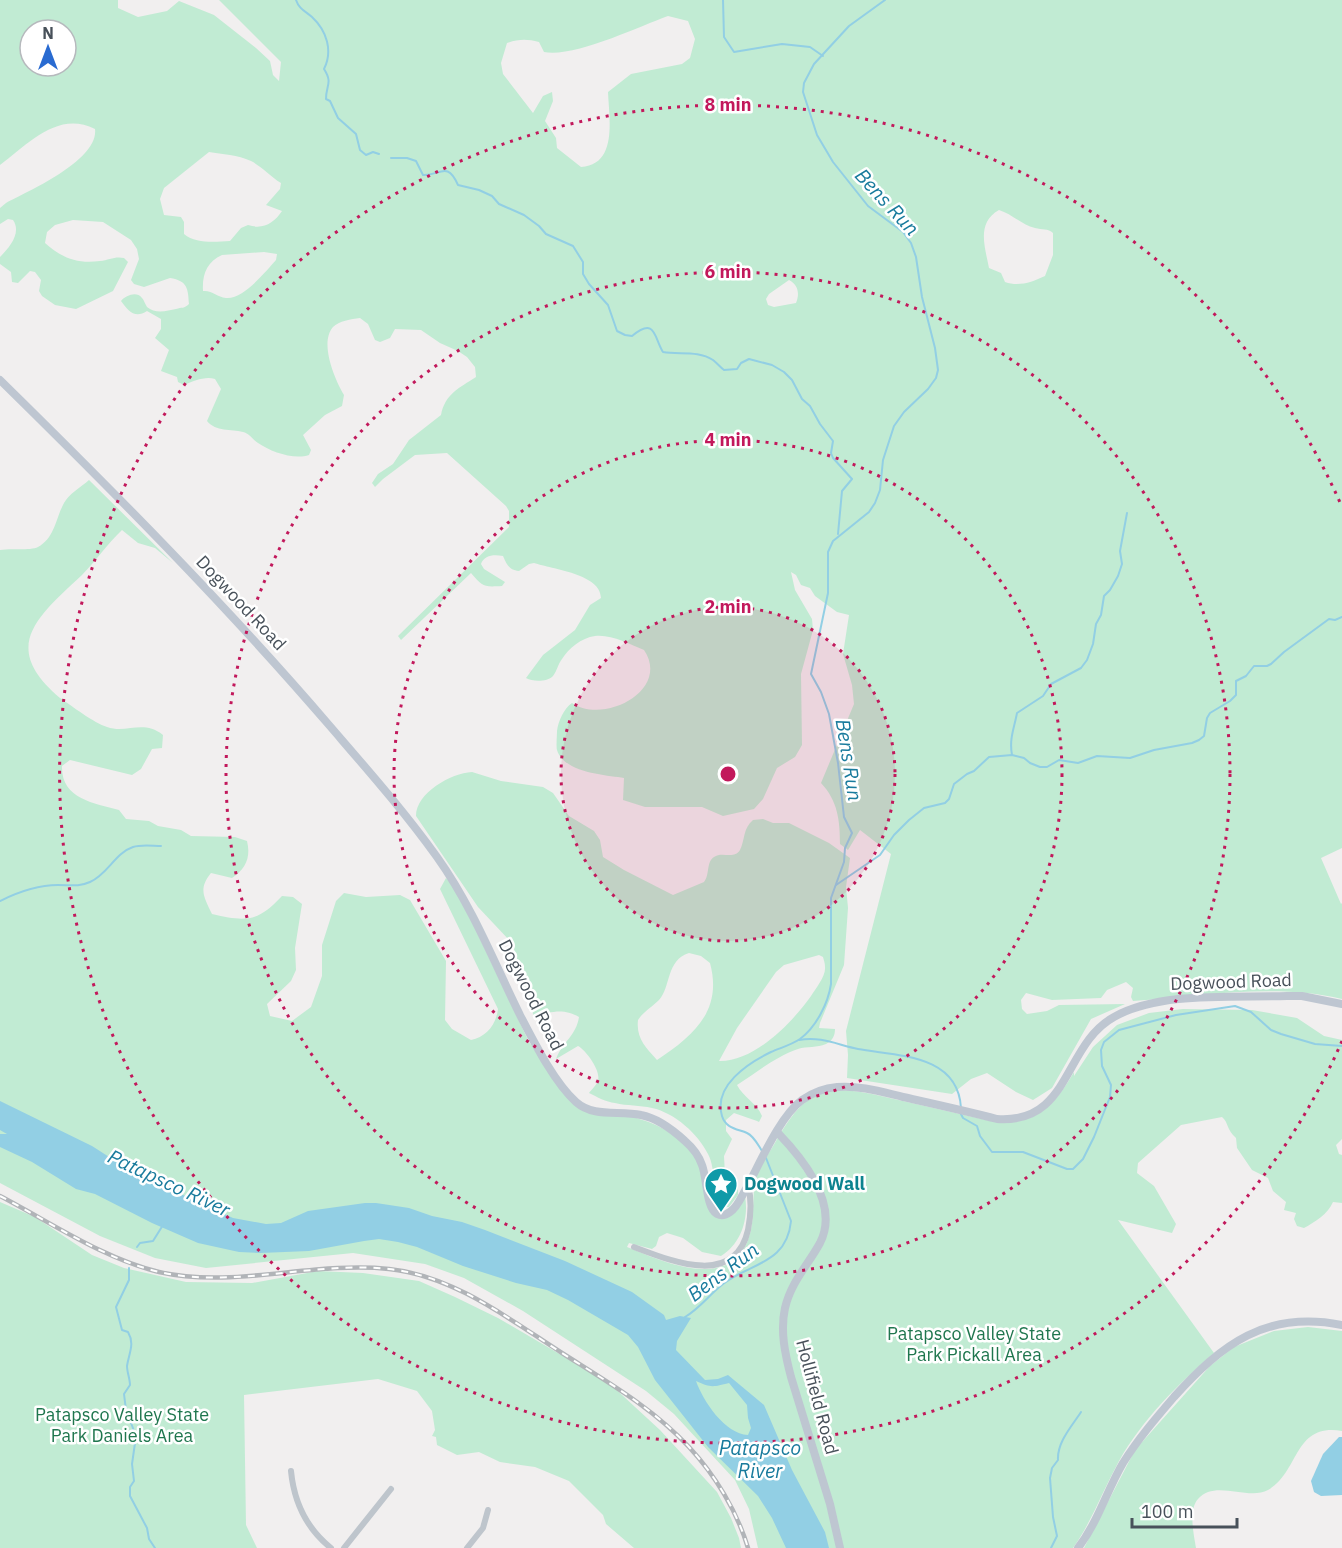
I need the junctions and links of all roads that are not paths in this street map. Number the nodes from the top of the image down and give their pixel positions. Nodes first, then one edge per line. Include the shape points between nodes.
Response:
1 (0, 380) edge
2 (1342, 1004) edge
3 (778, 1133) junction
4 (748, 1185) junction
5 (634, 1247) dead end
6 (1342, 1325) edge
7 (291, 1471) dead end
8 (391, 1489) dead end
9 (488, 1510) dead end
10 (331, 1548) edge
11 (344, 1548) edge
12 (467, 1548) edge
13 (840, 1548) edge
14 (1078, 1548) edge

1 - 4 street, Dogwood Road via 237,621 406,817 467,904 532,1040 576,1102 597,1112 640,1114 672,1130 701,1161 710,1202 718,1214 730,1213
2 - 3 street, Dogwood Road via 1287,996 1156,1002 1104,1023 1083,1047 1054,1097 1032,1114 997,1119 856,1087 834,1088 802,1100
3 - 4 street, Dogwood Road
3 - 13 street, Hollifield Road via 806,1166 824,1208 823,1235 795,1281 783,1326 791,1377
4 - 5 street via 751,1207 746,1239 724,1263 689,1265
6 - 14 street via 1306,1322 1266,1328 1239,1340 1208,1362 1134,1446
7 - 10 street via 296,1499 307,1522
8 - 11 street
9 - 12 street via 483,1528

